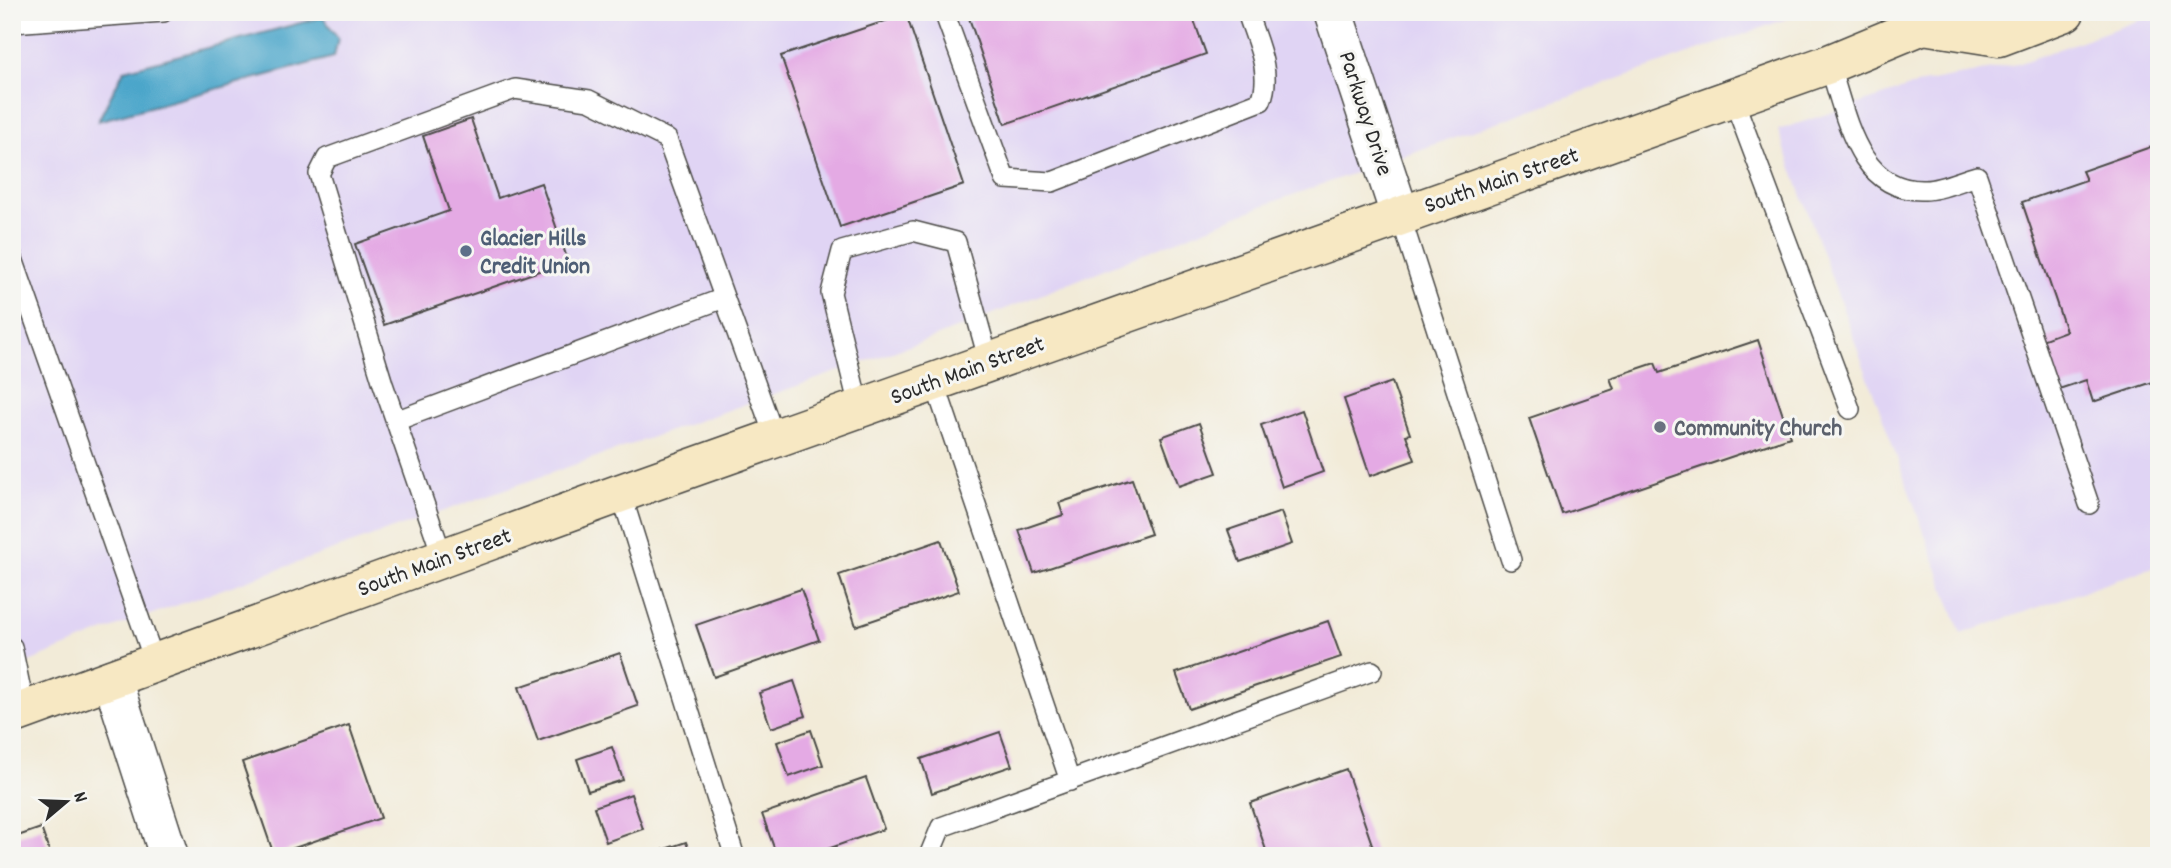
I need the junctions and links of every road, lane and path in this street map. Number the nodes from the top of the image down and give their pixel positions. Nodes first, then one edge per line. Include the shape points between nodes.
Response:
1 (163, 12) edge
2 (944, 12) edge
3 (1247, 12) edge
4 (1333, 12) edge
5 (2065, 12) edge
6 (1929, 19) edge
7 (1968, 22) edge
8 (12, 23) edge
9 (1829, 64) junction
10 (1733, 98) junction
11 (1400, 215) junction
12 (12, 256) edge
13 (724, 298) junction
14 (989, 362) junction
15 (934, 381) junction
16 (859, 407) junction
17 (1850, 409) dead end
18 (398, 420) junction
19 (775, 438) junction
20 (621, 493) junction
21 (2089, 504) dead end
22 (443, 558) junction
23 (1511, 560) dead end
24 (12, 646) edge
25 (155, 663) junction
26 (1372, 671) dead end
27 (112, 679) junction
28 (19, 713) edge
29 (1070, 781) junction
30 (733, 851) dead end
31 (169, 856) edge
32 (929, 856) edge

1 - 8 lane
2 - 3 lane via 1005,179 1034,184 1052,182 1261,101 1267,87 1266,70
4 - 11 street, Parkway Drive
5 - 7 main road, South Main Street via 1999,37
6 - 7 main road, South Main Street
6 - 9 main road, South Main Street
9 - 10 main road, South Main Street
9 - 21 lane via 1860,155 1884,182 1925,191 1977,176
10 - 11 main road, South Main Street
10 - 17 lane
11 - 14 main road, South Main Street
11 - 23 lane
12 - 25 lane
13 - 18 lane
13 - 18 lane via 667,139 589,100 514,89 327,158 319,174
13 - 19 lane
14 - 15 main road, South Main Street
14 - 16 lane via 956,242 913,231 842,251 831,293
15 - 16 main road, South Main Street
15 - 29 lane
16 - 19 main road, South Main Street
18 - 22 lane
19 - 20 main road, South Main Street
20 - 22 main road, South Main Street
20 - 30 lane
22 - 25 main road, South Main Street
24 - 28 lane
25 - 27 main road, South Main Street
26 - 29 lane
27 - 28 main road, South Main Street
27 - 31 street
29 - 32 lane via 941,827

